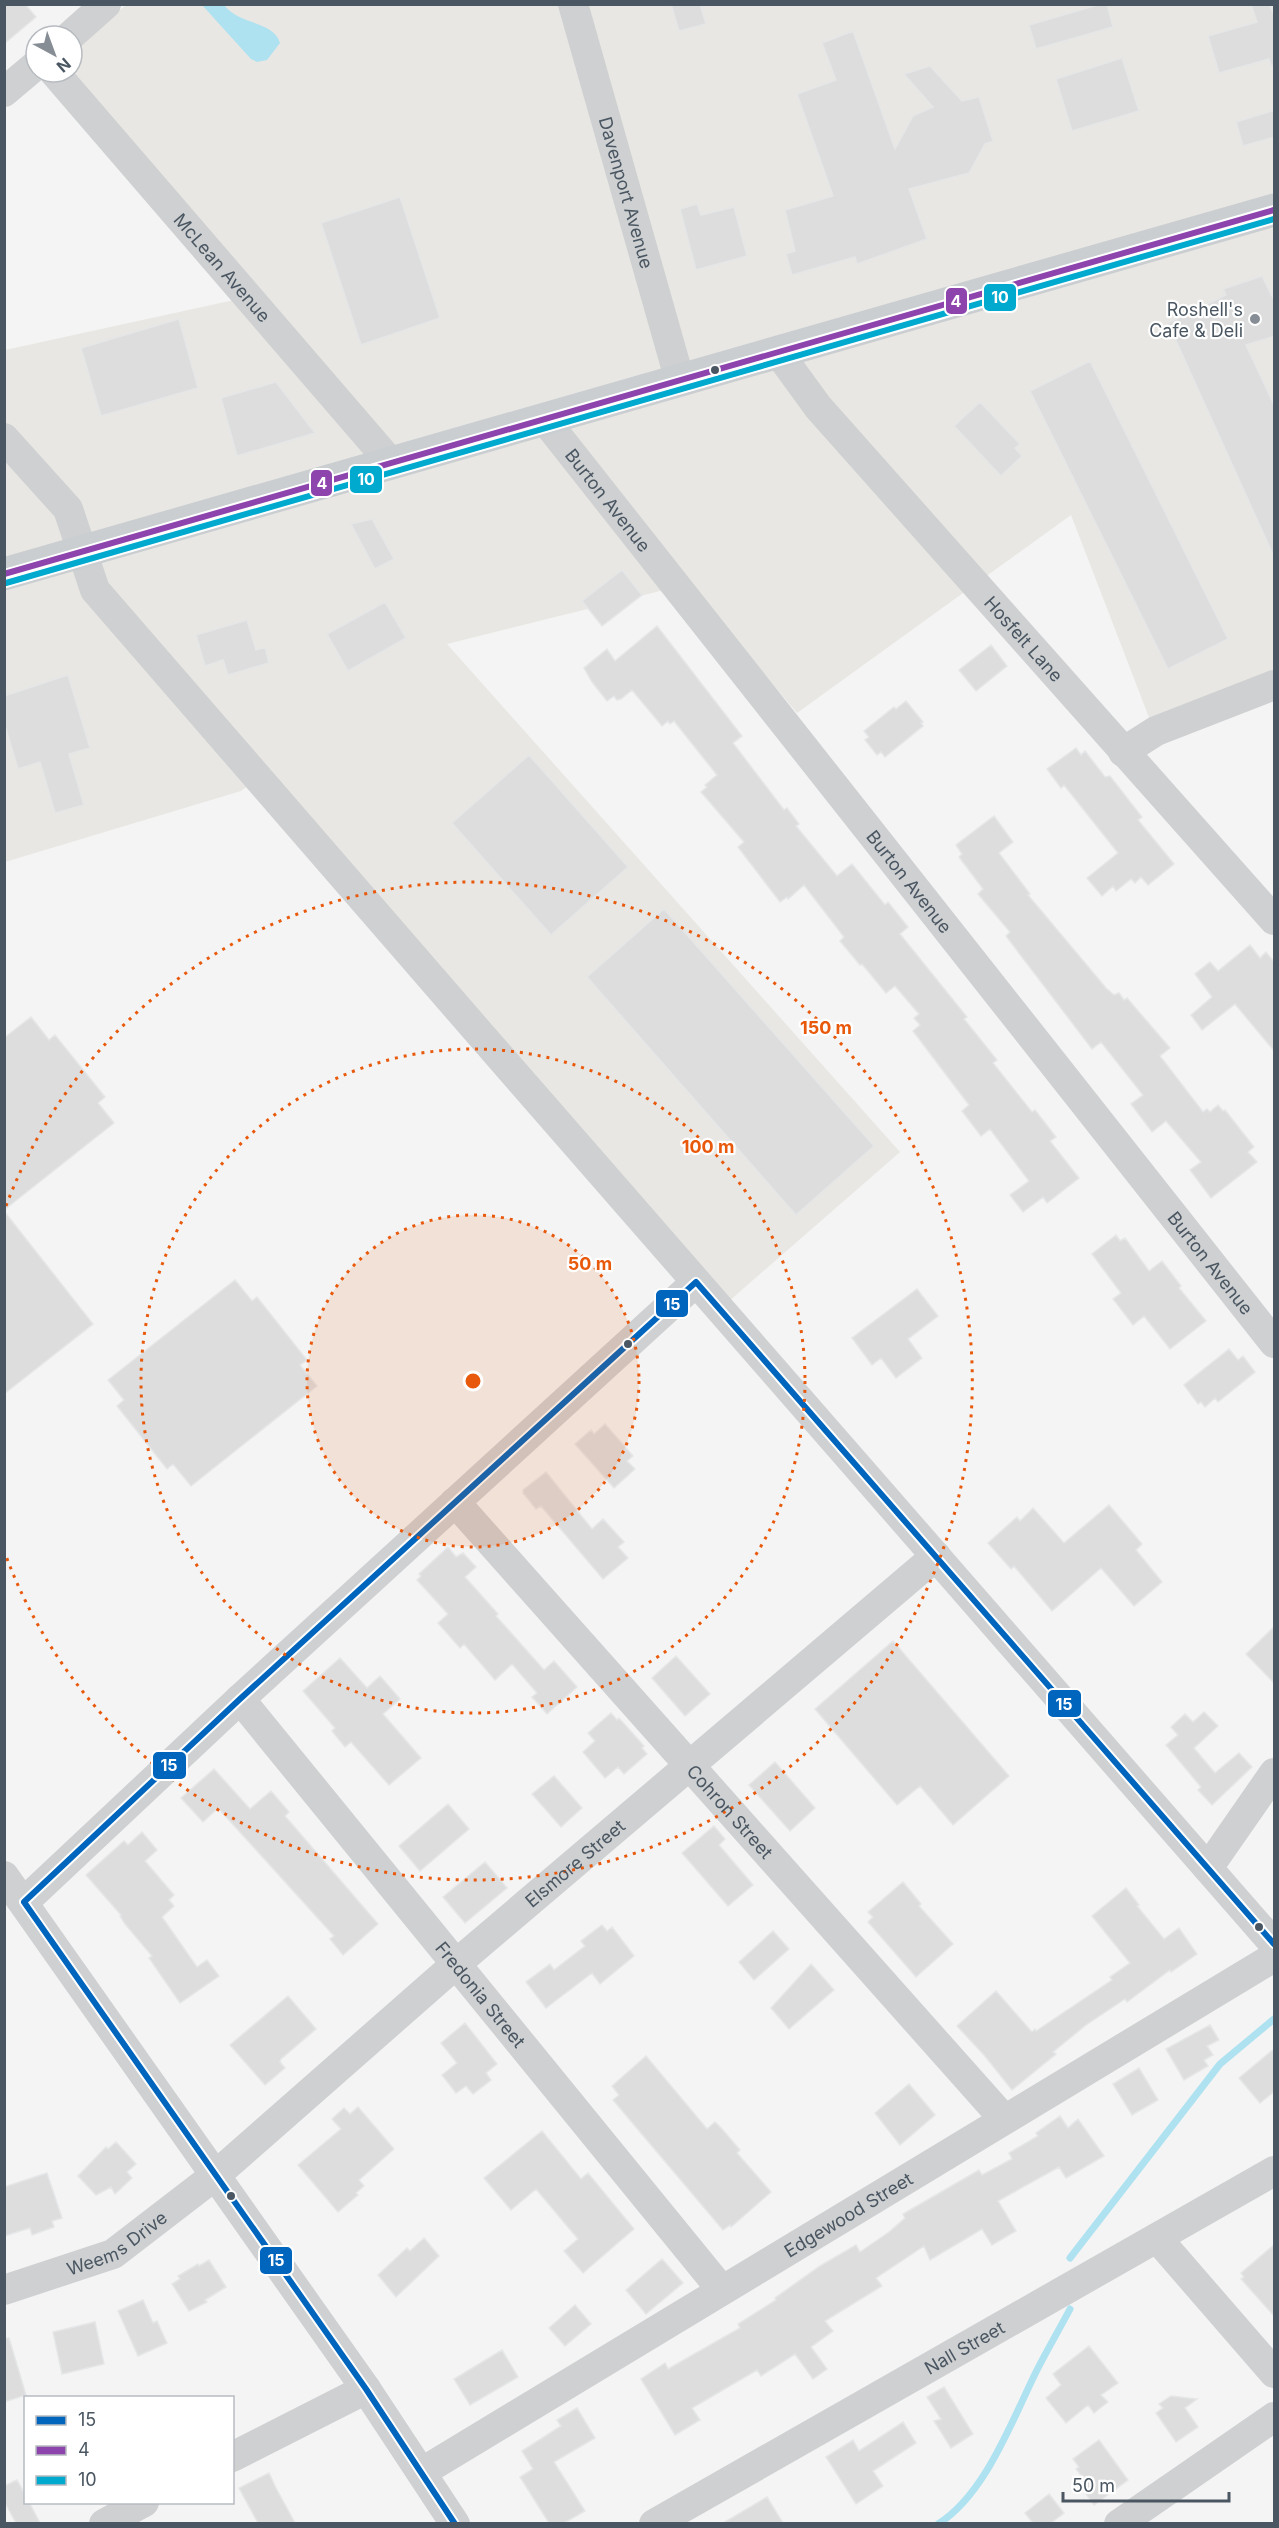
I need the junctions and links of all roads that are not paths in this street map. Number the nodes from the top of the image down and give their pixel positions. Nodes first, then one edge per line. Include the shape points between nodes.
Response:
1 (106, 4) edge
2 (573, 4) edge
3 (84, 24) edge
4 (24, 75) edge
5 (64, 84) edge
6 (4, 92) edge
7 (1275, 210) edge
8 (778, 352) junction
9 (680, 381) junction
10 (545, 420) junction
11 (4, 438) edge
12 (392, 464) junction
13 (81, 553) junction
14 (4, 574) edge
15 (1275, 685) edge
16 (1123, 752) junction
17 (1275, 920) edge
18 (696, 1282) junction
19 (1275, 1343) edge
20 (455, 1502) junction
21 (936, 1556) junction
22 (240, 1699) junction
23 (689, 1766) junction
24 (1275, 1773) edge
25 (1208, 1868) junction
26 (4, 1876) edge
27 (24, 1902) junction
28 (1275, 1944) edge
29 (1275, 1957) edge
30 (456, 1964) junction
31 (1004, 2120) junction
32 (1275, 2171) edge
33 (217, 2174) junction
34 (1157, 2238) junction
35 (721, 2289) junction
36 (4, 2290) edge
37 (1275, 2373) edge
38 (366, 2389) junction
39 (1275, 2416) edge
40 (234, 2456) edge
41 (422, 2472) junction
42 (140, 2504) edge
43 (104, 2523) edge
44 (455, 2523) edge
45 (654, 2523) edge
46 (1119, 2523) edge

1 - 3 street
2 - 9 street, Davenport Avenue
4 - 6 street
5 - 12 street, McLean Avenue
7 - 8 main road
8 - 9 main road
8 - 16 street, Hosfelt Lane via 818,408
9 - 10 main road
10 - 12 main road
10 - 19 street, Burton Avenue
11 - 13 street via 68,509
12 - 13 main road
13 - 14 main road
13 - 18 street via 95,590
15 - 16 street via 1156,731
16 - 17 street, Hosfelt Lane
18 - 20 street
18 - 21 street
20 - 22 street
20 - 23 street, Cohron Street
21 - 23 street, Elsmore Street
21 - 25 street
22 - 27 street
22 - 30 street, Fredonia Street
23 - 30 street, Elsmore Street
23 - 31 street, Cohron Street
24 - 25 street
25 - 28 street
26 - 27 street
27 - 33 street
29 - 31 street, Edgewood Street
30 - 33 street, Elsmore Street
30 - 35 street, Fredonia Street
31 - 35 street, Edgewood Street
32 - 34 street, Nall Street
33 - 36 street, Weems Drive via 113,2254
33 - 38 street
34 - 37 street
34 - 45 street, Nall Street
35 - 41 street, Edgewood Street
38 - 40 street
38 - 41 street
39 - 46 street
41 - 44 street
42 - 43 street

